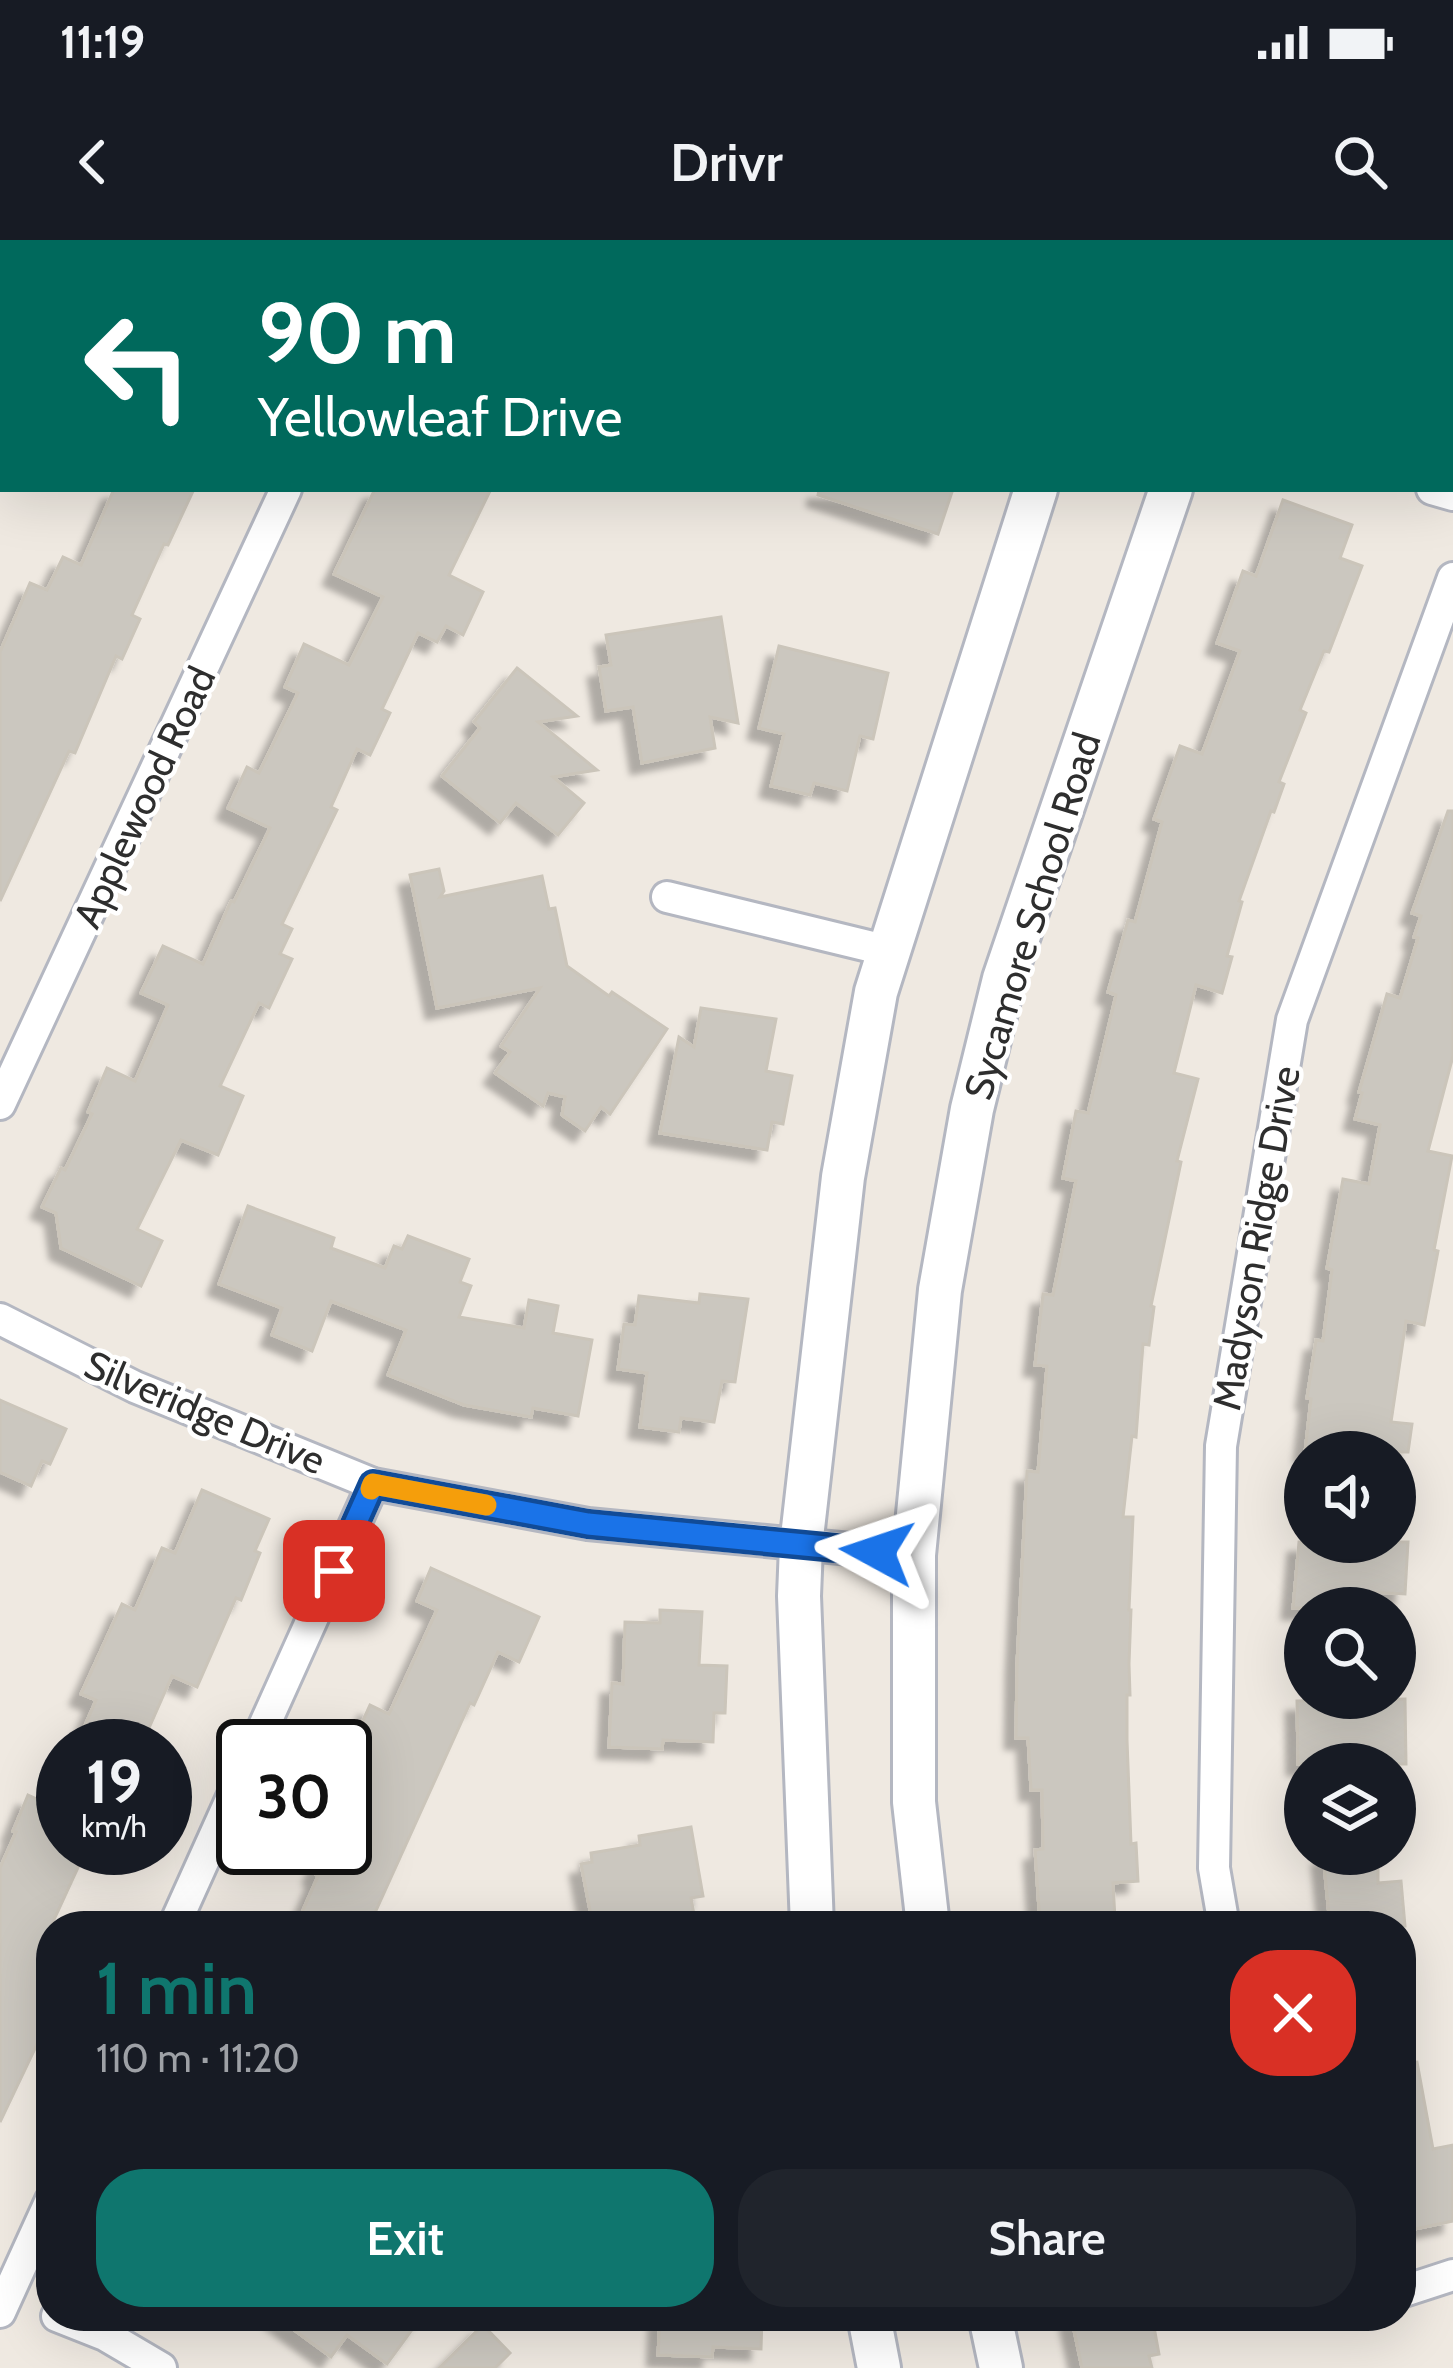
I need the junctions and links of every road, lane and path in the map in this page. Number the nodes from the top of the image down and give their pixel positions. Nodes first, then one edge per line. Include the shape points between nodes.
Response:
1 (285, 492) edge
2 (1035, 492) edge
3 (1170, 492) edge
4 (1453, 578) edge
5 (667, 896) dead end
6 (889, 951) junction
7 (0, 1104) edge
8 (0, 1319) edge
9 (373, 1484) junction
10 (802, 1546) junction
11 (914, 1556) junction
12 (267, 1719) edge
13 (216, 1833) edge
14 (181, 1911) edge
15 (811, 1911) edge
16 (926, 1911) edge
17 (1221, 1911) edge
18 (36, 2233) edge
19 (1453, 2275) edge
20 (1416, 2287) edge
21 (4, 2304) edge
22 (36, 2311) edge
23 (95, 2331) edge
24 (872, 2331) edge
25 (994, 2331) edge
26 (161, 2368) edge
27 (879, 2368) edge
28 (1001, 2368) edge

1 - 7 street, Applewood Road
2 - 6 main road
3 - 11 main road, Sycamore School Road via 1004,979 972,1109 940,1290
4 - 17 street, Madyson Ridge Drive via 1292,1020 1221,1446 1214,1868
5 - 6 street
6 - 10 main road via 843,1177
8 - 9 street, Silveridge Drive via 135,1387
9 - 10 street, Silveridge Drive via 588,1524
9 - 12 street
10 - 11 street, Silveridge Drive
10 - 15 main road
11 - 16 main road, Sycamore School Road via 914,1802
13 - 14 street
18 - 21 street
19 - 20 street
21 - 22 street
23 - 26 street
24 - 27 main road
25 - 28 main road

